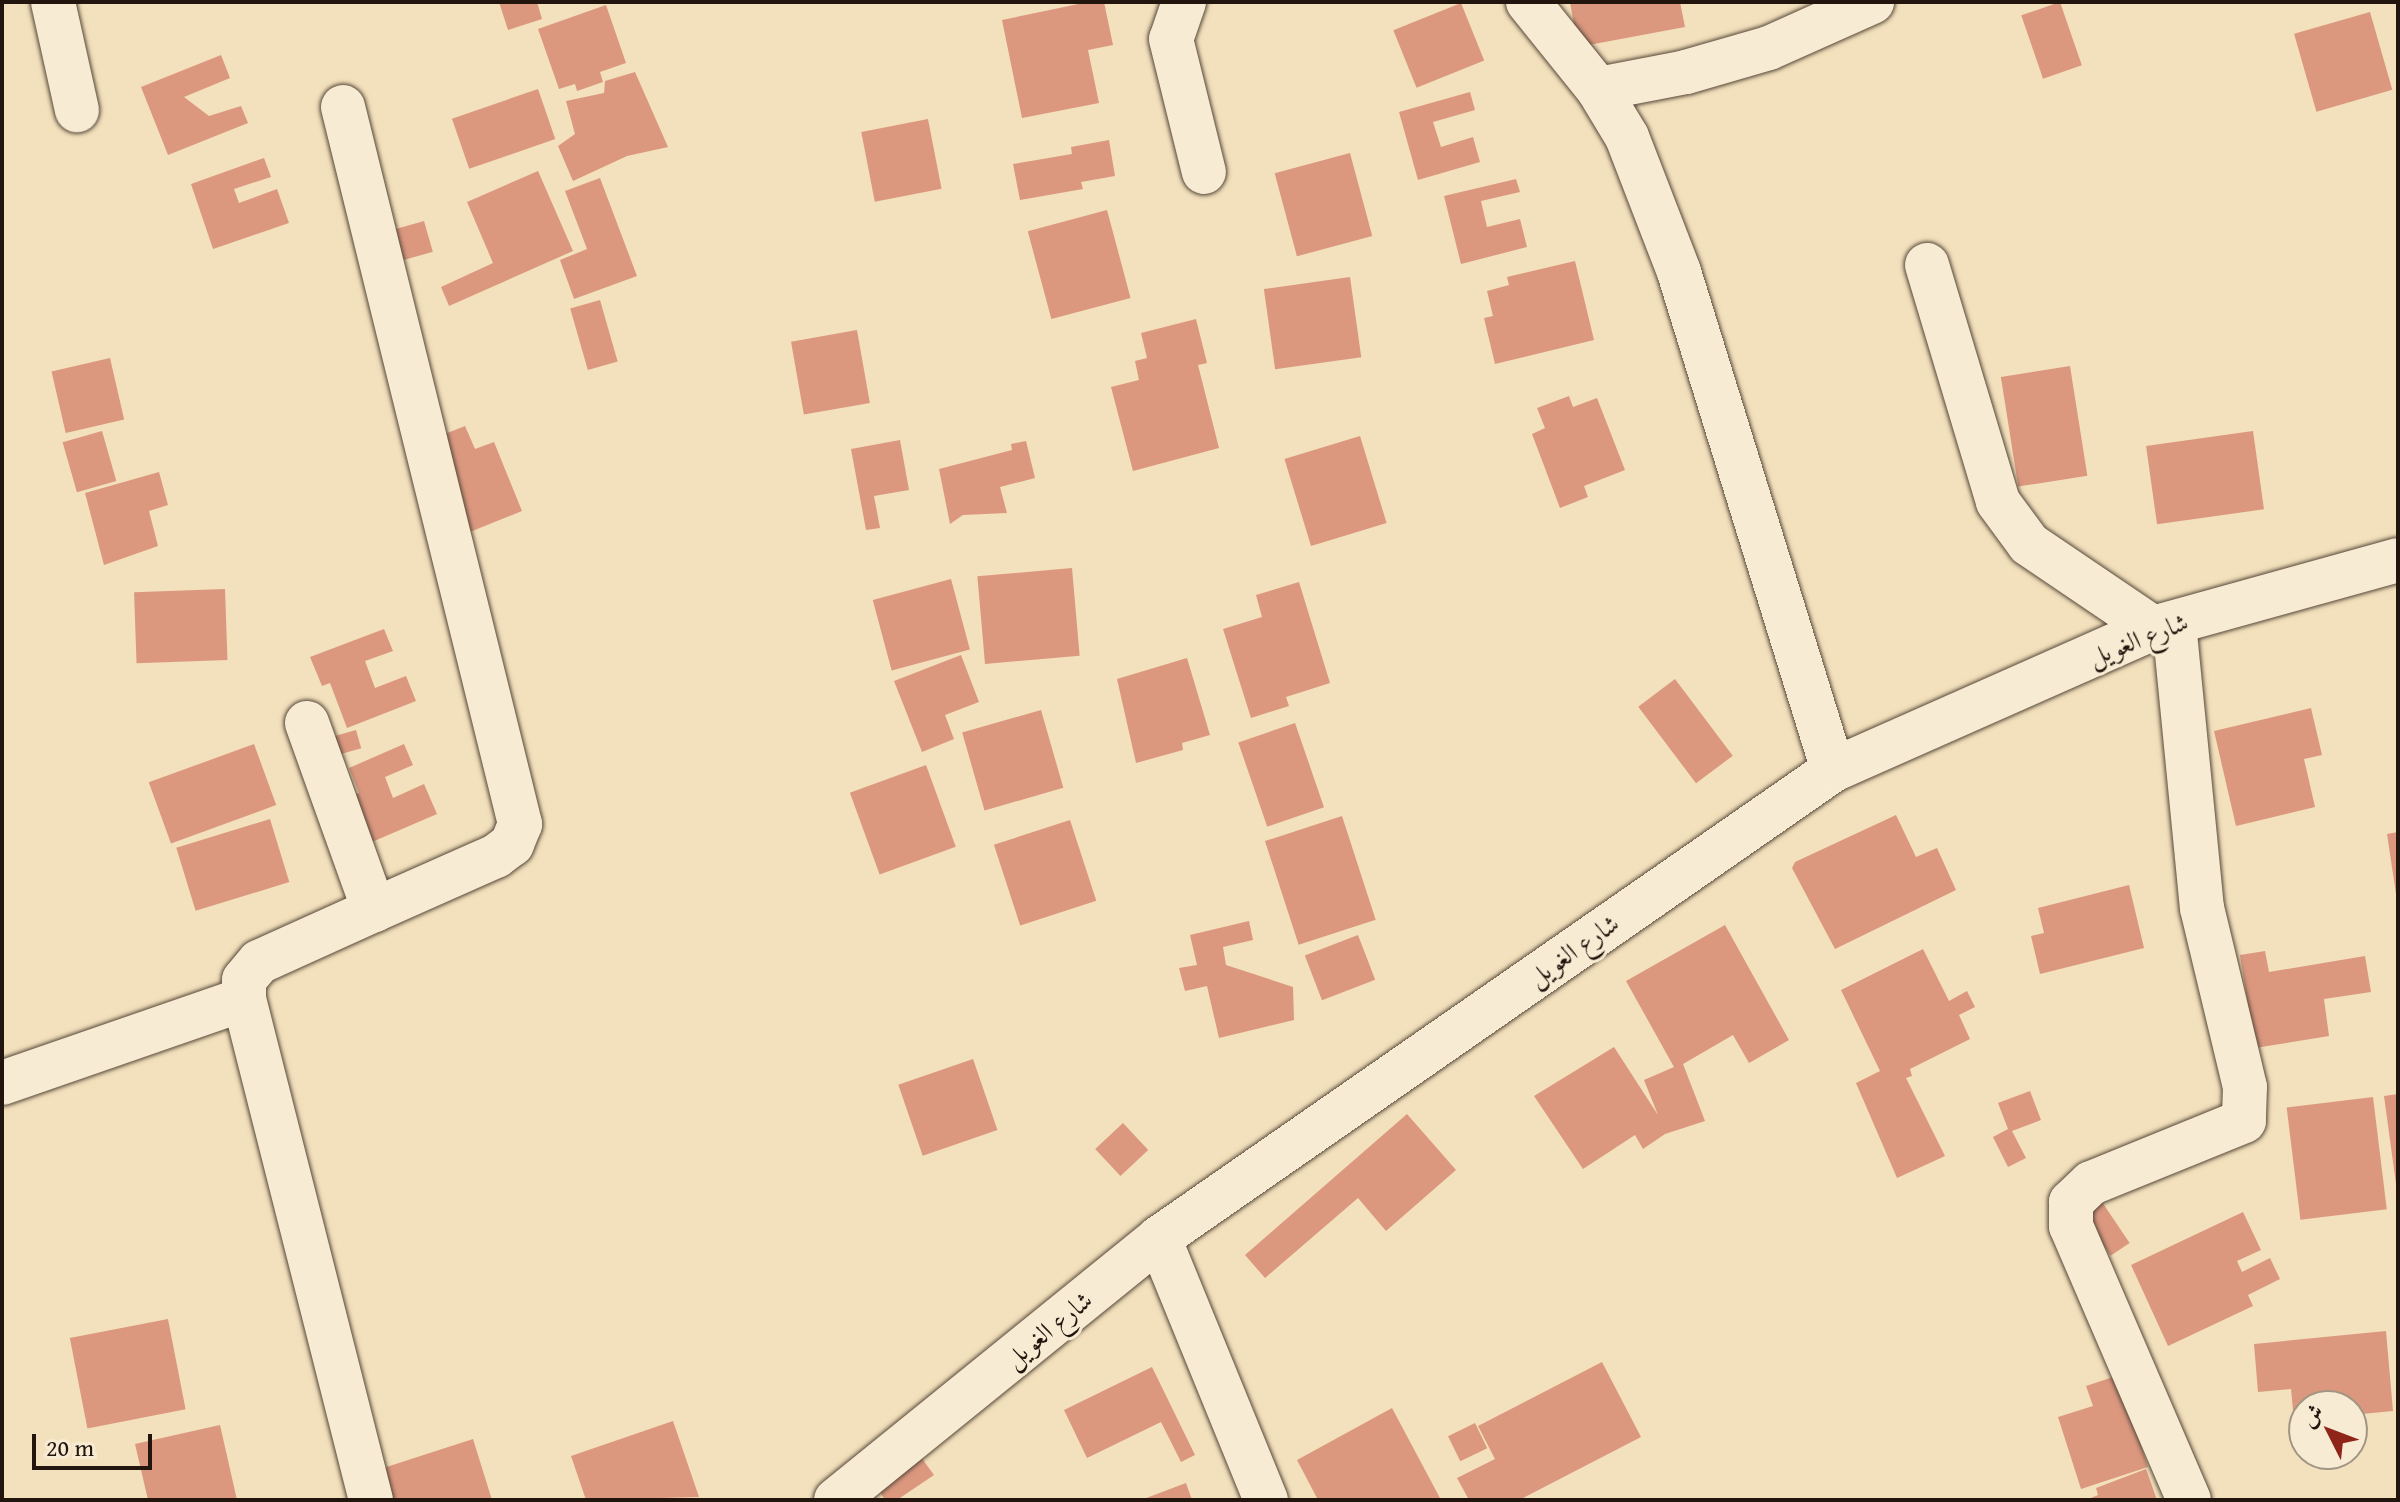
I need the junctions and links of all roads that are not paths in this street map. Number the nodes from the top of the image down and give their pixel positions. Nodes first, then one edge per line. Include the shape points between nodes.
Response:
1 (53, 2) edge
2 (1184, 2) edge
3 (1528, 2) edge
4 (1872, 2) edge
5 (1598, 89) junction
6 (343, 107) dead end
7 (77, 110) dead end
8 (1204, 172) dead end
9 (1927, 265) dead end
10 (2398, 560) edge
11 (2164, 626) junction
12 (307, 723) dead end
13 (1833, 770) junction
14 (374, 910) junction
15 (244, 999) junction
16 (2, 1083) edge
17 (1159, 1238) junction
18 (371, 1500) edge
19 (836, 1500) edge
20 (1266, 1500) edge
21 (2189, 1500) edge

1 - 7 street
2 - 8 street via 1171,39
3 - 5 street
4 - 5 street via 1769,48
5 - 13 street via 1627,137 1679,272
6 - 14 street via 520,824 512,844 496,856
9 - 11 street via 1998,502 2029,544
10 - 11 street, شارع الغويل
11 - 13 street, شارع الغويل
11 - 21 street via 2202,908 2245,1087 2244,1121 2091,1183 2071,1202 2071,1226
12 - 14 street
13 - 17 street, شارع الغويل
14 - 15 street via 259,962 244,980
15 - 16 street
15 - 18 street
17 - 19 street, شارع الغويل
17 - 20 street

